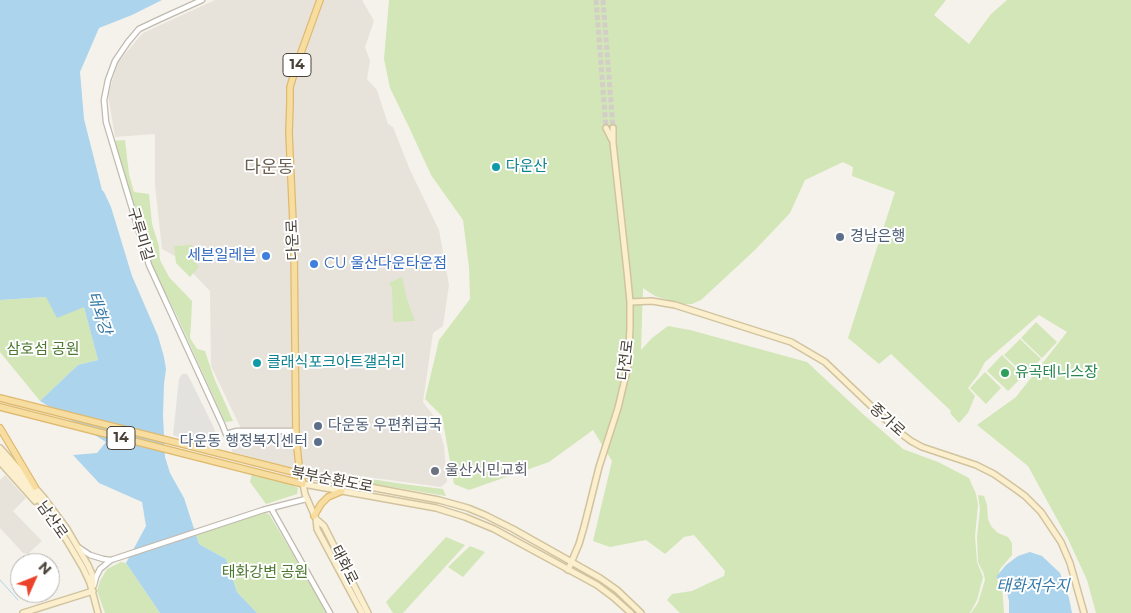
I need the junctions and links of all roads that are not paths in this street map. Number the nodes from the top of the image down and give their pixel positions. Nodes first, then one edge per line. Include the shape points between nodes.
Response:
1 (202, 0) edge
2 (320, 0) edge
3 (606, 128) tunnel mouth
4 (613, 128) tunnel mouth
5 (613, 143) junction
6 (630, 302) junction
7 (0, 398) edge
8 (0, 407) edge
9 (0, 428) edge
10 (296, 431) junction
11 (0, 448) edge
12 (0, 455) edge
13 (0, 462) edge
14 (301, 474) junction
15 (291, 481) junction
16 (303, 484) junction
17 (35, 487) junction
18 (342, 491) junction
19 (306, 497) junction
20 (271, 508) junction
21 (315, 518) junction
22 (59, 528) junction
23 (76, 545) junction
24 (114, 559) junction
25 (572, 562) junction
26 (83, 568) junction
27 (100, 569) junction
28 (568, 570) junction
29 (92, 574) junction
30 (93, 592) junction
31 (24, 613) edge
32 (98, 613) edge
33 (330, 613) edge
34 (362, 613) edge
35 (368, 613) edge
36 (631, 613) edge
37 (642, 613) edge
38 (1084, 613) edge

1 - 10 street, 구루미길 via 140,29 128,42 115,61 108,80 104,100 106,122 149,265 226,434 237,431
2 - 10 main road, 다운로 / 14 via 290,87
3 - 5 main road, 다전로
4 - 5 main road, 다전로
5 - 6 main road, 다전로
6 - 25 main road, 다전로 via 628,366
6 - 38 main road, 종가로 via 675,305 790,342 825,362 911,441 994,474 1041,512 1061,542
7 - 14 main road, 북부순환도로 / 14
8 - 15 main road, 북부순환도로 / 14
9 - 17 main road
10 - 14 main road, 다운로 / 14
11 - 17 main road, 남산로
12 - 22 main road, 남산로
13 - 22 main road
14 - 16 main road, 다운로 / 14
14 - 25 main road, 북부순환도로 via 468,508
15 - 16 main road, 북부순환도로 / 14
15 - 19 main road
16 - 18 main road, 북부순환도로
16 - 19 main road, 태화로
17 - 23 main road, 남산로
18 - 21 main road via 328,496
18 - 28 main road, 북부순환도로 via 465,516
19 - 20 street
19 - 21 main road, 태화로
20 - 24 street
20 - 33 street
21 - 34 main road, 태화로
21 - 35 main road, 태화로 via 324,526
22 - 26 main road, 남산로
23 - 24 street via 90,555
23 - 29 main road, 남산로
24 - 27 street
25 - 28 main road, 다전로
25 - 37 main road, 북부순환도로 via 613,587
26 - 29 street
26 - 30 main road, 남산로
27 - 29 street
27 - 30 street
28 - 36 main road, 북부순환도로 via 605,591
29 - 30 main road, 남산로
30 - 31 main road
30 - 32 main road, 남산로

